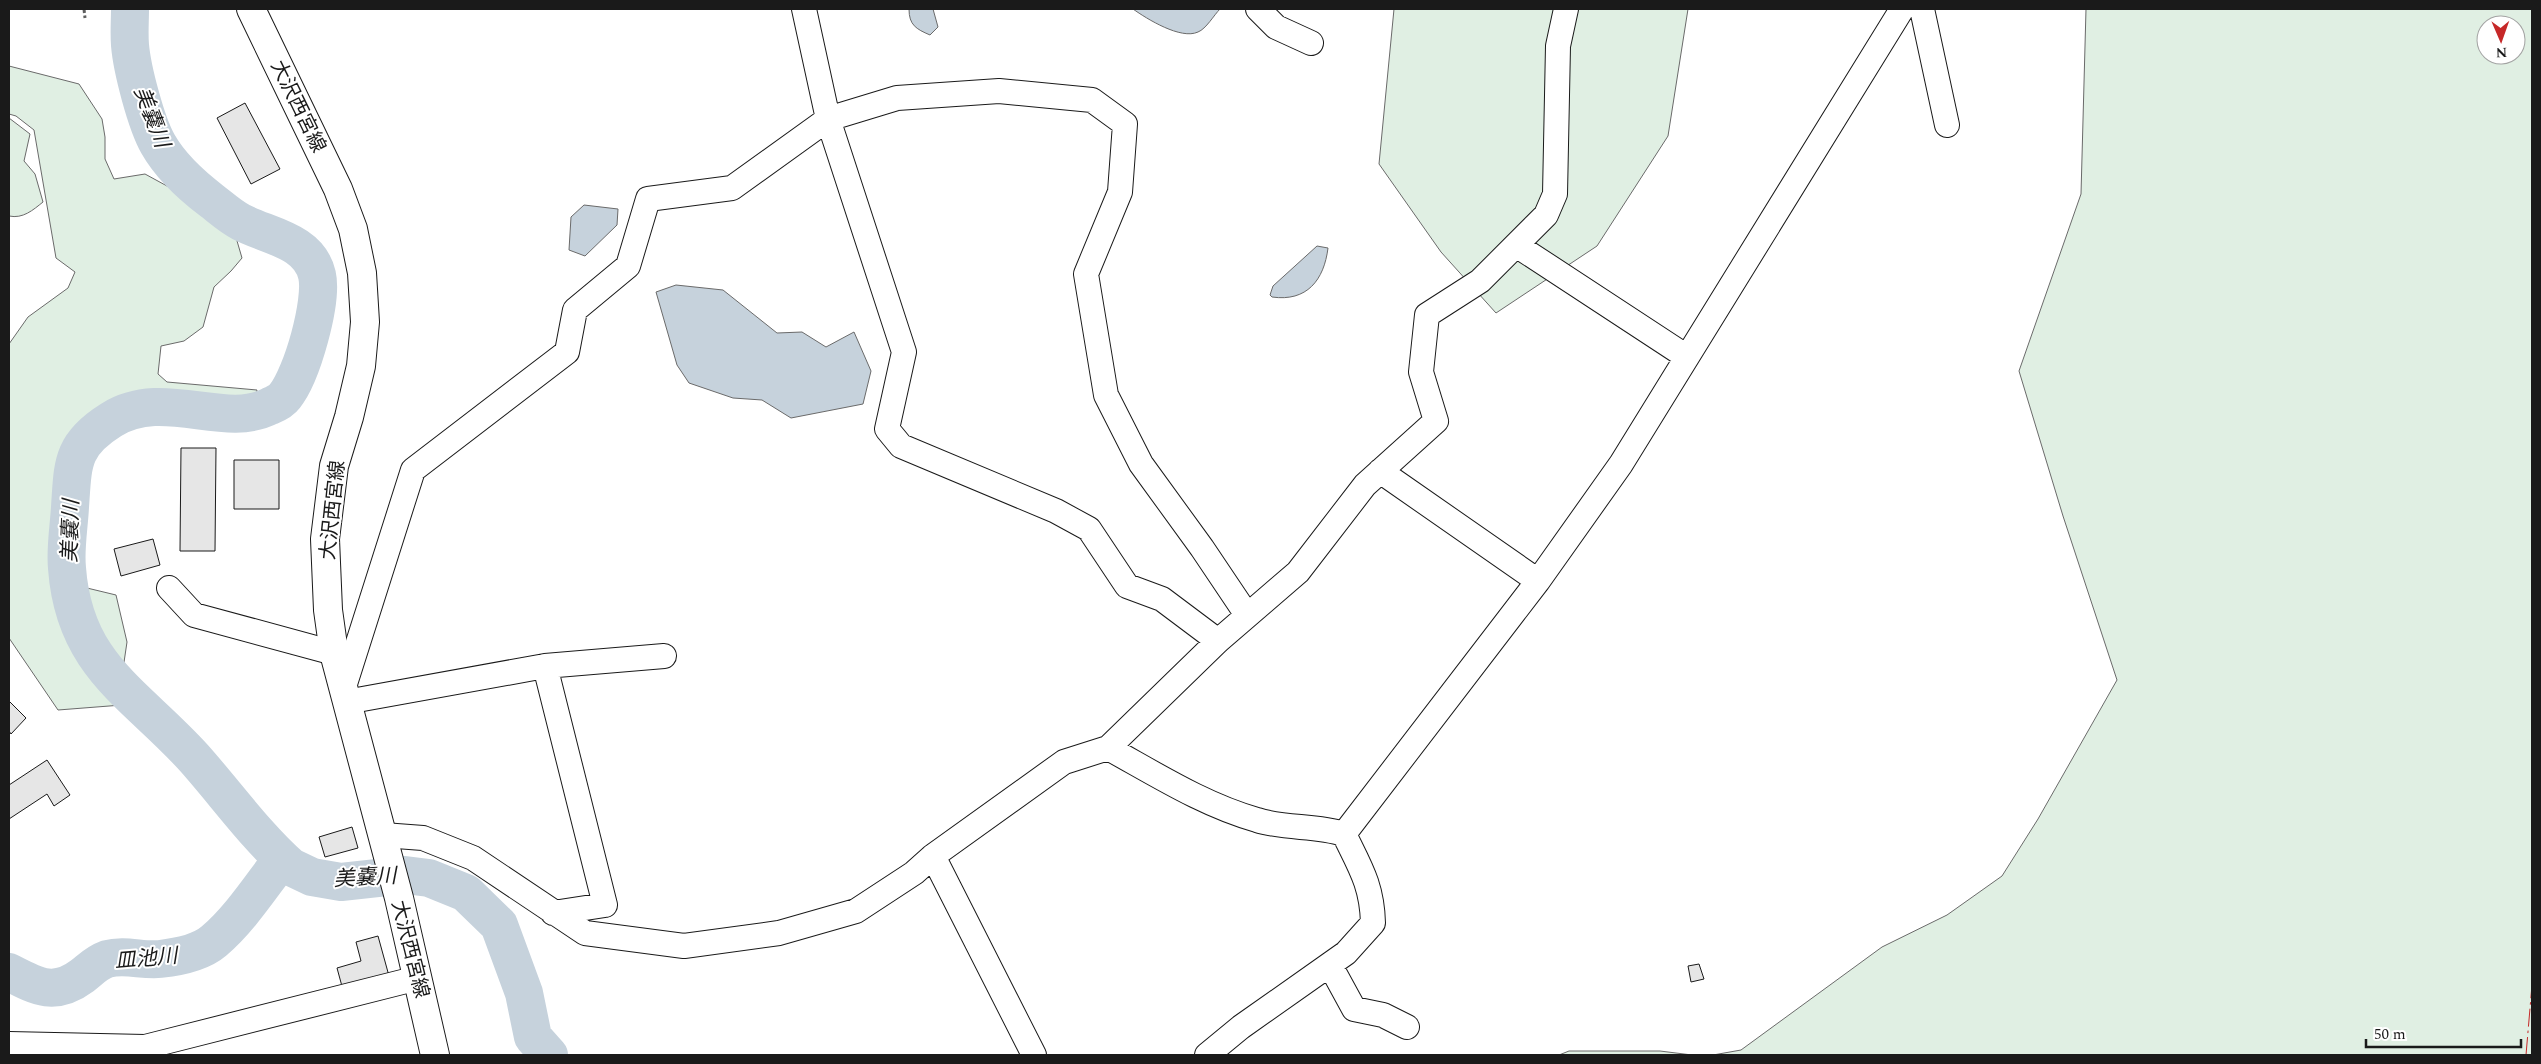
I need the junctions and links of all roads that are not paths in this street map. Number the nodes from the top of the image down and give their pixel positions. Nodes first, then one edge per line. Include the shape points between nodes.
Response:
1 (251, 9) edge
2 (804, 9) edge
3 (1258, 9) edge
4 (1566, 9) edge
5 (1902, 9) edge
6 (1922, 9) edge
7 (1311, 42) dead end
8 (828, 119) junction
9 (1947, 125) dead end
10 (1516, 245) junction
11 (1687, 357) junction
12 (1380, 471) junction
13 (1538, 581) junction
14 (169, 588) dead end
15 (1247, 616) junction
16 (1218, 641) junction
17 (334, 653) junction
18 (664, 656) dead end
19 (545, 666) junction
20 (344, 696) junction
21 (1108, 748) junction
22 (1344, 834) junction
23 (384, 841) junction
24 (933, 856) junction
25 (553, 913) junction
26 (1330, 965) junction
27 (418, 978) junction
28 (9, 1025) edge
29 (1407, 1027) dead end
30 (18, 1044) edge
31 (436, 1055) edge
32 (1034, 1055) edge
33 (1207, 1055) edge

1 - 17 main road, 大沢西宮線 via 338,189 353,228 362,274 365,322 361,366 334,466 325,539 328,610
2 - 8 street
3 - 7 street via 1276,27
4 - 10 street via 1558,46 1554,194 1546,215
5 - 11 street
6 - 9 street
8 - 15 street via 897,98 999,91 1092,100 1125,124 1120,192 1086,274 1106,395 1141,464
8 - 16 street via 904,352 887,428 901,446 1056,511 1089,530 1127,586 1162,599
8 - 20 street via 732,188 648,199 628,266 575,310 567,352 413,470
10 - 11 street
10 - 12 street via 1480,281 1426,315 1421,372 1436,421
11 - 13 street via 1621,464
12 - 13 street
12 - 15 street via 1365,484 1298,572
13 - 22 street
14 - 17 street via 194,615
15 - 16 street
16 - 21 street
17 - 20 main road, 大沢西宮線
18 - 19 street
19 - 20 street
19 - 25 street via 605,905
20 - 23 main road, 大沢西宮線
21 - 22 street via 1203,800 1258,821
21 - 24 street via 1064,762
22 - 26 street via 1372,898 1373,923 1346,953
23 - 25 street via 423,838 473,858
23 - 27 main road, 大沢西宮線
24 - 25 street via 856,910 779,934 684,946 585,933
24 - 32 street
26 - 29 street via 1354,1009 1383,1014
26 - 33 street via 1241,1027
27 - 30 street via 145,1047
27 - 31 main road, 大沢西宮線
28 - 30 street

